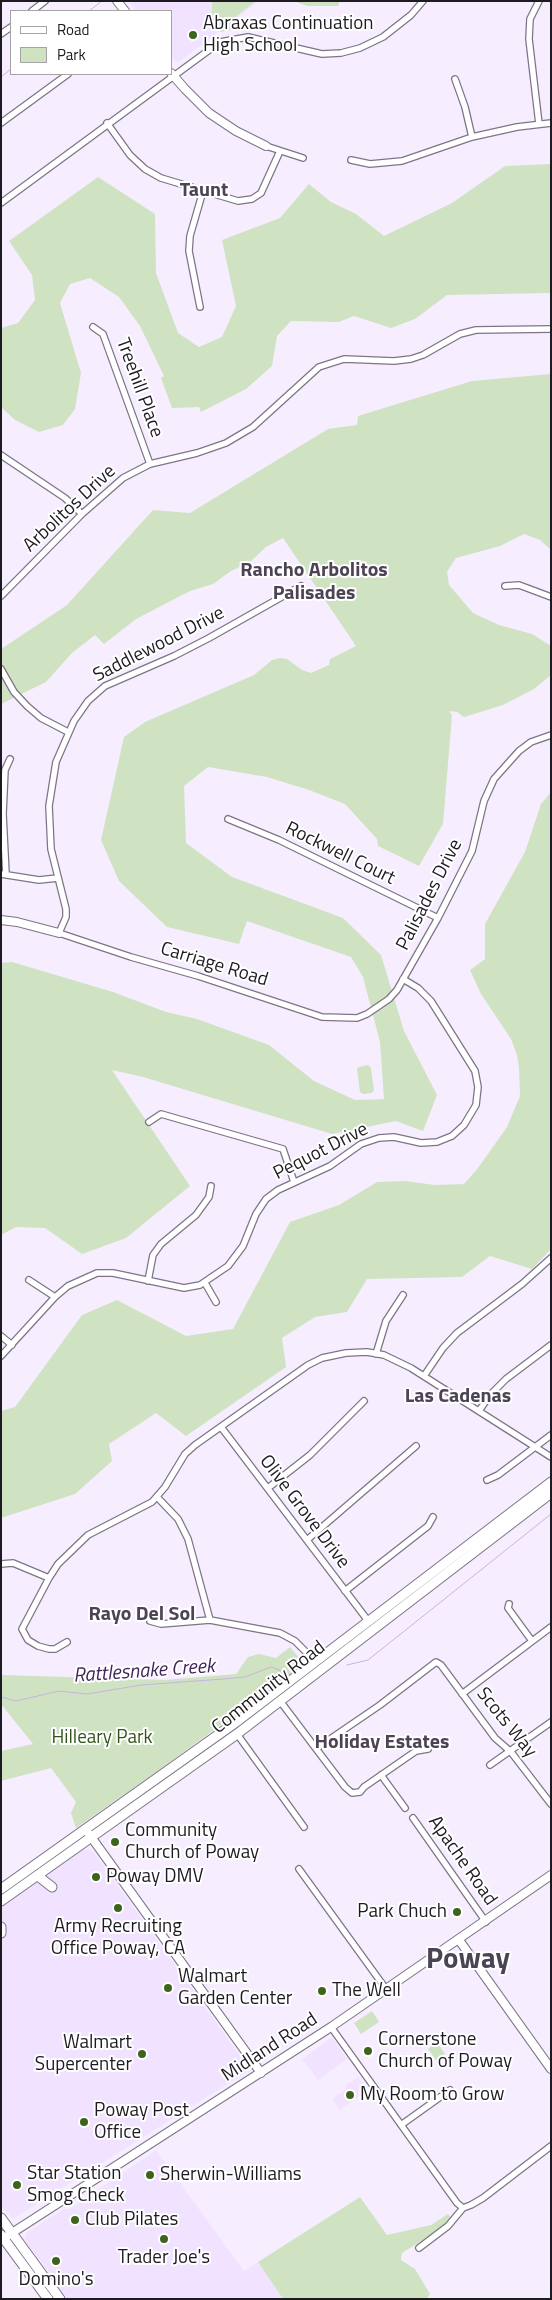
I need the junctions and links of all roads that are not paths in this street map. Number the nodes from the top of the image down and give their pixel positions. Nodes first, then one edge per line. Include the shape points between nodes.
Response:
1 (45, 1) edge
2 (423, 1) edge
3 (538, 1) edge
4 (33, 10) edge
5 (172, 74) edge
6 (67, 75) edge
7 (171, 75) edge
8 (455, 79) dead end
9 (1, 123) edge
10 (107, 123) junction
11 (551, 123) edge
12 (539, 124) junction
13 (472, 137) junction
14 (266, 146) joint
15 (280, 152) junction
16 (303, 158) dead end
17 (351, 160) dead end
18 (203, 191) junction
19 (1, 203) edge
20 (200, 308) dead end
21 (93, 327) dead end
22 (551, 329) edge
23 (1, 455) edge
24 (150, 464) junction
25 (82, 514) junction
26 (301, 586) dead end
27 (505, 586) dead end
28 (1, 596) edge
29 (551, 597) edge
30 (1, 669) edge
31 (68, 732) junction
32 (551, 735) edge
33 (10, 759) dead end
34 (228, 819) dead end
35 (4, 874) edge
36 (58, 878) junction
37 (438, 918) junction
38 (1, 920) edge
39 (59, 933) junction
40 (403, 979) junction
41 (149, 1122) dead end
42 (294, 1182) junction
43 (211, 1186) dead end
44 (551, 1258) edge
45 (29, 1280) dead end
46 (148, 1281) junction
47 (205, 1283) junction
48 (403, 1294) dead end
49 (55, 1297) junction
50 (216, 1302) dead end
51 (1, 1336) edge
52 (12, 1345) junction
53 (551, 1345) edge
54 (376, 1354) junction
55 (1, 1356) edge
56 (424, 1376) junction
57 (364, 1400) dead end
58 (479, 1410) junction
59 (221, 1427) junction
60 (551, 1435) edge
61 (416, 1446) dead end
62 (536, 1446) junction
63 (551, 1457) edge
64 (487, 1480) dead end
65 (551, 1482) edge
66 (268, 1488) junction
67 (551, 1488) edge
68 (551, 1493) edge
69 (157, 1497) junction
70 (537, 1503) junction
71 (433, 1518) dead end
72 (307, 1540) junction
73 (1, 1564) edge
74 (49, 1578) junction
75 (345, 1591) junction
76 (509, 1604) dead end
77 (210, 1620) junction
78 (150, 1621) dead end
79 (371, 1624) junction
80 (551, 1627) edge
81 (532, 1641) junction
82 (67, 1642) dead end
83 (316, 1661) junction
84 (299, 1674) junction
85 (296, 1688) junction
86 (462, 1694) junction
87 (280, 1701) junction
88 (262, 1704) junction
89 (551, 1722) edge
90 (230, 1726) junction
91 (237, 1734) junction
92 (317, 1748) junction
93 (428, 1749) dead end
94 (212, 1752) junction
95 (511, 1752) junction
96 (490, 1765) dead end
97 (381, 1775) junction
98 (550, 1800) edge
99 (405, 1808) dead end
100 (413, 1818) dead end
101 (304, 1827) dead end
102 (89, 1834) junction
103 (32, 1868) junction
104 (299, 1868) dead end
105 (38, 1876) junction
106 (550, 1877) edge
107 (52, 1887) dead end
108 (1, 1889) edge
109 (1, 1894) edge
110 (1, 1902) edge
111 (486, 1922) junction
112 (1, 1927) edge
113 (1, 1933) edge
114 (459, 1940) junction
115 (386, 1989) junction
116 (331, 2027) junction
117 (551, 2069) edge
118 (261, 2073) junction
119 (450, 2090) dead end
120 (401, 2125) junction
121 (551, 2146) edge
122 (462, 2208) junction
123 (1, 2218) edge
124 (12, 2233) junction
125 (2, 2238) edge
126 (419, 2248) dead end
127 (26, 2268) junction
128 (48, 2299) edge
129 (55, 2299) edge
130 (60, 2299) edge

1 - 4 street
2 - 5 street via 411,16 383,37 360,48 322,54 258,38 230,38
3 - 12 street via 530,19 529,39
5 - 14 main road via 209,112
6 - 9 street
7 - 10 street
8 - 13 street
10 - 18 street via 145,170
10 - 19 street
11 - 12 street
12 - 13 street
13 - 17 street via 402,162 370,164
14 - 15 street
15 - 16 street
15 - 18 street via 265,187 252,199 238,201
18 - 20 street via 189,250
21 - 24 street, Treehill Place via 103,334
22 - 24 street, Arbolitos Drive via 476,330 460,334 411,359 358,358 332,362 307,376 253,427 226,443
23 - 25 street via 65,498
24 - 25 street, Arbolitos Drive via 123,478
25 - 28 street, Arbolitos Drive
26 - 31 street, Saddlewood Drive via 174,656 105,686 88,701
27 - 29 street via 519,585
30 - 31 street via 14,692 27,706 41,718
31 - 36 street, Saddlewood Drive via 56,762 48,806 51,849
32 - 37 street, Palisades Drive via 531,742 519,751 494,779 484,801 472,851
33 - 35 street via 5,770
34 - 37 street, Rockwell Court
35 - 36 street via 39,880
36 - 39 street, Saddlewood Drive via 66,909
37 - 40 street, Palisades Drive
38 - 39 main road, Carriage Road
39 - 40 street, Carriage Road via 322,1017 357,1018 367,1014 389,999
40 - 42 street, Pequot Drive via 431,1001 475,1071 478,1087 476,1105 464,1125 452,1136 430,1143 379,1138 361,1144 330,1166
41 - 42 street via 161,1114 283,1149
42 - 47 street, Pequot Drive via 266,1199 243,1246 228,1266
43 - 46 street via 209,1198 196,1215 161,1244 153,1255
44 - 56 street via 457,1333
45 - 49 street
46 - 47 street, Pequot Drive via 184,1288
46 - 49 street, Pequot Drive via 113,1273 96,1273 68,1286
47 - 50 street
48 - 54 street via 386,1321
49 - 52 street, Pequot Drive
51 - 52 street
52 - 55 street, Pequot Drive
53 - 58 street via 506,1379
54 - 56 street
54 - 59 street via 346,1353 322,1358
56 - 58 street
57 - 66 street via 310,1454
58 - 62 street
59 - 66 street, Olive Grove Drive
59 - 69 street via 185,1454
60 - 62 street
61 - 72 street
62 - 63 street
62 - 64 street
65 - 79 main road, Community Road
66 - 72 street, Olive Grove Drive
67 - 70 main road via 541,1495
68 - 70 main road, Community Road
69 - 74 street via 142,1509 88,1535 58,1564
69 - 77 street via 178,1519 188,1540
70 - 79 main road, Community Road
71 - 75 street via 428,1526
72 - 75 street, Olive Grove Drive
73 - 74 street via 13,1564
74 - 82 street via 22,1629 28,1640 38,1646 55,1649
75 - 79 street, Olive Grove Drive
76 - 81 street via 508,1608
77 - 78 street via 161,1624
77 - 83 street via 280,1632 295,1640
79 - 83 main road, Community Road
79 - 85 main road, Community Road
80 - 81 street
81 - 86 street
83 - 84 main road, Community Road
83 - 85 main road via 316,1666
84 - 87 main road via 279,1695
84 - 88 main road, Community Road
85 - 87 main road, Community Road
86 - 92 street, Scots Way via 436,1662
86 - 95 street, Scots Way via 495,1738
87 - 91 main road, Community Road
87 - 92 street
88 - 90 main road, Community Road
88 - 91 main road via 255,1714 236,1727
89 - 95 street
90 - 94 main road via 226,1734 210,1747
90 - 102 main road, Community Road
91 - 94 main road, Community Road
91 - 101 street
92 - 97 street via 352,1793 360,1792
93 - 97 street via 416,1752
94 - 102 main road, Community Road
95 - 96 street
95 - 98 street, Scots Way
97 - 99 street, Apache Road
100 - 111 street, Apache Road
102 - 103 main road, Community Road
102 - 105 main road, Community Road
102 - 118 main road
103 - 108 main road, Community Road
103 - 109 main road
104 - 115 street
105 - 107 main road
105 - 110 main road, Community Road
106 - 111 main road, Midland Road
111 - 114 main road, Midland Road
112 - 113 main road
114 - 115 main road, Midland Road
114 - 117 main road
115 - 116 main road, Midland Road
116 - 118 main road, Midland Road
116 - 120 street
118 - 124 main road, Midland Road
119 - 120 street
120 - 122 street
121 - 122 street via 472,2206
122 - 126 street via 448,2226
123 - 124 main road
124 - 125 main road, Midland Road
124 - 130 main road
125 - 127 main road
127 - 128 main road
127 - 129 main road via 37,2276

